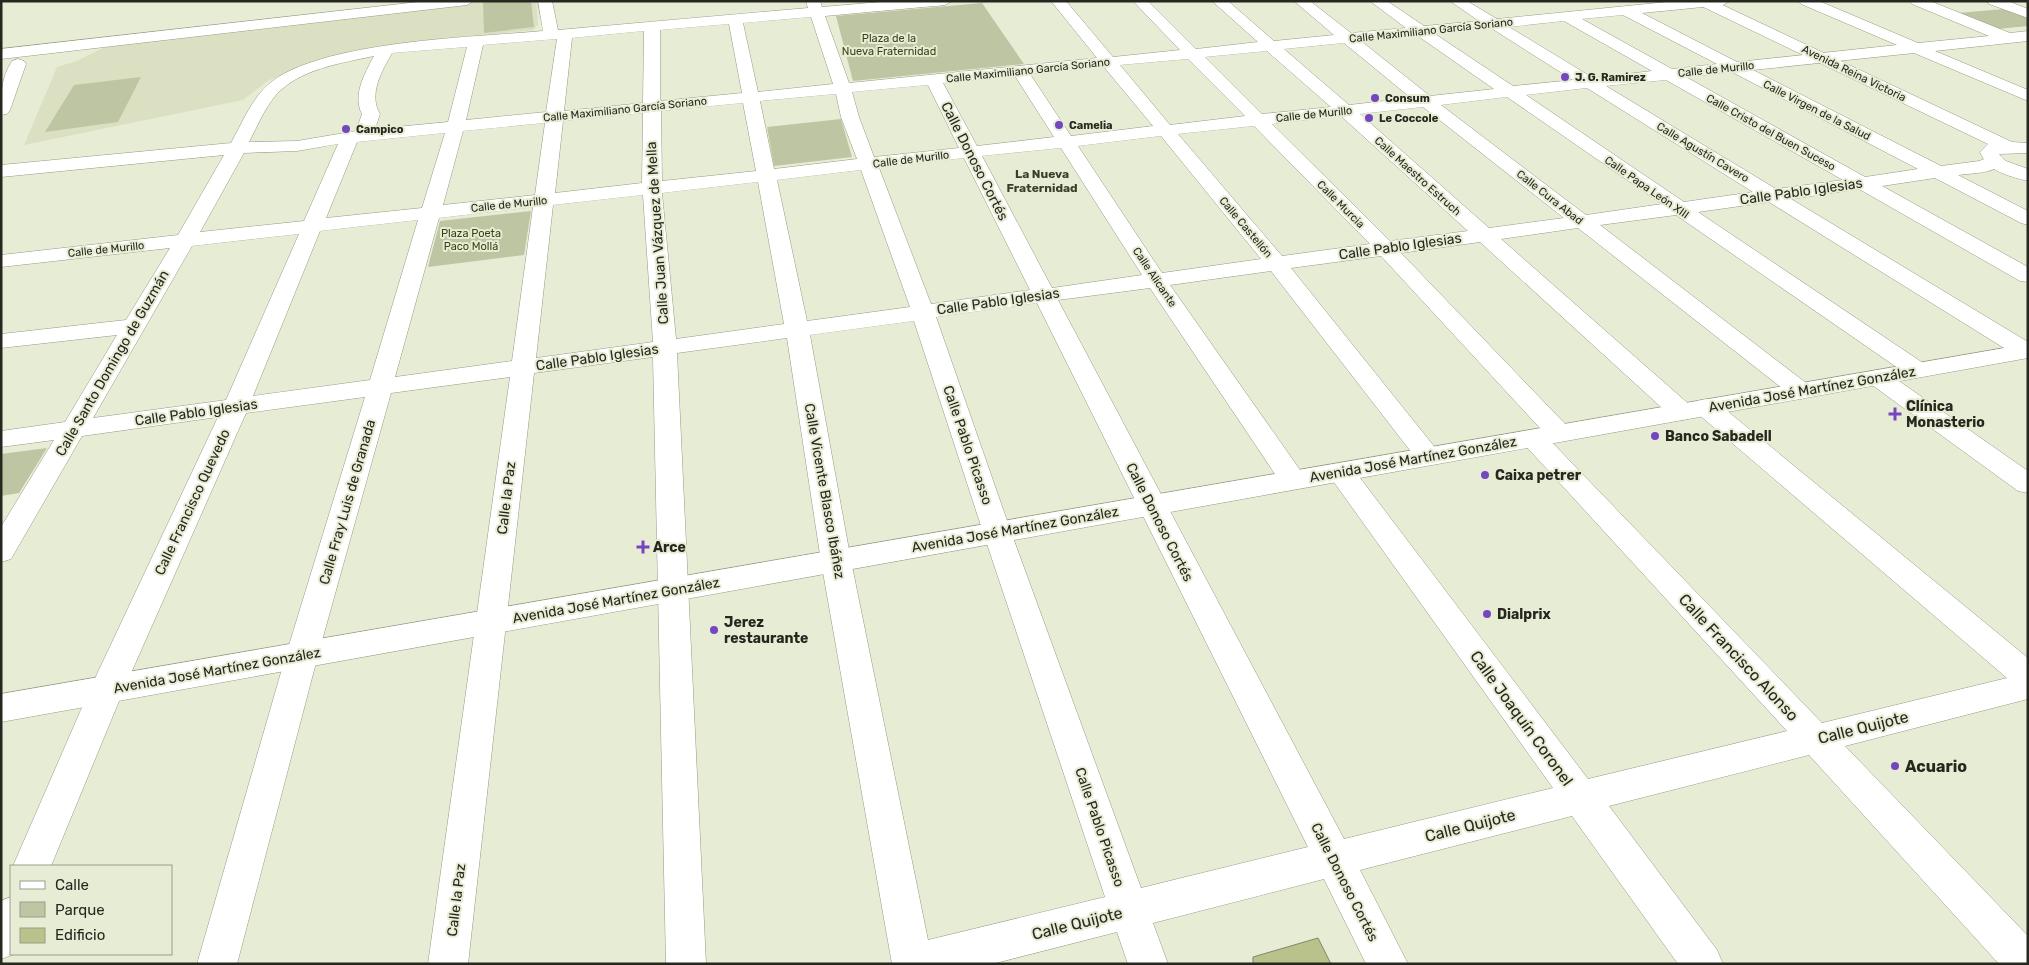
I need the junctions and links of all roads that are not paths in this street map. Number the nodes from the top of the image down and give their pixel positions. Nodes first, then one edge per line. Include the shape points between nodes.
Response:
1 (467, 1) edge
2 (545, 1) edge
3 (945, 1) edge
4 (1058, 1) edge
5 (1140, 1) edge
6 (1219, 1) edge
7 (1301, 1) edge
8 (1377, 1) edge
9 (1457, 1) edge
10 (1607, 1) edge
11 (1723, 1) edge
12 (1806, 1) edge
13 (1917, 1) edge
14 (1994, 1) edge
15 (939, 2) edge
16 (1704, 2) edge
17 (814, 6) edge
18 (1625, 11) junction
19 (2028, 14) edge
20 (1567, 17) junction
21 (734, 18) junction
22 (1494, 24) junction
23 (652, 26) junction
24 (1420, 31) junction
25 (558, 33) junction
26 (2028, 36) edge
27 (1347, 38) junction
28 (2008, 38) junction
29 (476, 41) junction
30 (1270, 46) junction
31 (2028, 46) edge
32 (1915, 48) junction
33 (53, 49) junction
34 (386, 49) junction
35 (1, 54) edge
36 (1194, 54) junction
37 (1821, 58) junction
38 (1107, 62) junction
39 (9, 63) edge
40 (1734, 67) junction
41 (1020, 71) junction
42 (1668, 74) junction
43 (933, 79) junction
44 (1588, 83) junction
45 (843, 88) junction
46 (1509, 92) junction
47 (2028, 96) edge
48 (750, 97) junction
49 (1426, 101) junction
50 (651, 107) junction
51 (1, 110) edge
52 (1345, 110) junction
53 (554, 116) junction
54 (1258, 120) junction
55 (456, 126) junction
56 (1165, 130) junction
57 (357, 136) junction
58 (1066, 142) junction
59 (237, 148) junction
60 (2028, 148) edge
61 (972, 152) junction
62 (2000, 154) junction
63 (867, 164) junction
64 (1, 171) edge
65 (1937, 172) junction
66 (2028, 174) edge
67 (766, 176) junction
68 (1862, 183) junction
69 (652, 188) junction
70 (1772, 194) junction
71 (543, 200) junction
72 (1677, 208) junction
73 (430, 213) junction
74 (2028, 219) edge
75 (1582, 221) junction
76 (313, 226) junction
77 (1483, 235) junction
78 (184, 240) junction
79 (1385, 248) junction
80 (1, 261) edge
81 (1276, 263) junction
82 (2028, 276) edge
83 (1156, 280) junction
84 (1043, 295) junction
85 (922, 312) junction
86 (134, 326) junction
87 (797, 329) junction
88 (1, 341) edge
89 (665, 348) junction
90 (2027, 351) edge
91 (522, 367) junction
92 (1917, 370) junction
93 (1877, 377) junction
94 (381, 387) junction
95 (1801, 391) junction
96 (236, 407) junction
97 (1694, 409) junction
98 (73, 429) junction
99 (1546, 436) junction
100 (1, 439) edge
101 (1428, 456) junction
102 (1341, 472) junction
103 (1293, 480) junction
104 (2028, 484) edge
105 (1152, 505) junction
106 (997, 532) junction
107 (1, 552) edge
108 (836, 561) junction
109 (673, 590) junction
110 (491, 622) junction
111 (302, 655) junction
112 (2028, 677) edge
113 (2028, 686) edge
114 (107, 689) junction
115 (1, 708) edge
116 (1816, 739) junction
117 (1580, 798) junction
118 (1334, 859) junction
119 (32, 865) edge
120 (1129, 910) junction
121 (10, 918) edge
122 (1, 940) edge
123 (217, 964) edge
124 (448, 964) edge
125 (686, 964) edge
126 (913, 964) edge
127 (1148, 964) edge
128 (1388, 964) edge
129 (1703, 964) edge
130 (2026, 964) edge

1 - 33 street
2 - 25 street, Calle la Paz
3 - 15 street, Calle Santo Domingo de Guzmán
4 - 38 street, Calle Castellón
5 - 36 street, Calle Murcia
6 - 30 street, Calle Maestro Estruch
7 - 27 street, Calle Cura Abad
8 - 24 street, Calle Papa León XIII
9 - 22 street, Calle Agustín Cavero
10 - 18 street, Calle Virgen de la Salud
11 - 16 street, Calle Maximiliano García Soriano
12 - 32 street
13 - 28 street
14 - 19 street
15 - 17 street, Calle Santo Domingo de Guzmán
16 - 18 street, Calle Maximiliano García Soriano
16 - 37 street, Avenida Reina Victoria
17 - 21 street, Calle Santo Domingo de Guzmán
17 - 45 street, Calle Pablo Picasso
18 - 20 street, Calle Maximiliano García Soriano
18 - 40 street, Calle Virgen de la Salud
20 - 22 street, Calle Maximiliano García Soriano
20 - 42 street, Calle Cristo del Buen Suceso
21 - 23 street, Calle Santo Domingo de Guzmán
21 - 48 street, Calle Vicente Blasco Ibáñez
22 - 24 street, Calle Maximiliano García Soriano
22 - 44 street, Calle Agustín Cavero
23 - 25 street, Calle Santo Domingo de Guzmán
23 - 50 street, Calle Juan Vázquez de Mella
24 - 27 street, Calle Maximiliano García Soriano
24 - 46 street, Calle Papa León XIII
25 - 29 street, Calle Santo Domingo de Guzmán
25 - 53 street, Calle la Paz
26 - 28 street, Calle de Murillo
27 - 30 street, Calle Maximiliano García Soriano
27 - 49 street, Calle Cura Abad
28 - 31 street
28 - 32 street, Calle de Murillo
29 - 34 street, Calle Santo Domingo de Guzmán
29 - 55 street, Calle Fray Luis de Granada
30 - 36 street, Calle Maximiliano García Soriano
30 - 52 street, Calle Maestro Estruch
32 - 37 street, Calle de Murillo
32 - 47 street
33 - 35 street
33 - 39 street
34 - 57 street, Calle Francisco Quevedo via 366,97 371,114
34 - 59 street, Calle Santo Domingo de Guzmán via 338,60 275,86
36 - 38 street, Calle Maximiliano García Soriano
36 - 54 street, Calle Murcia
37 - 40 street, Calle de Murillo
37 - 62 street, Avenida Reina Victoria
38 - 41 street, Calle Maximiliano García Soriano
38 - 56 street, Calle Castellón
39 - 51 street
40 - 42 street, Calle de Murillo
40 - 65 street, Calle Virgen de la Salud
41 - 43 street, Calle Maximiliano García Soriano
41 - 58 street, Calle Alicante
42 - 44 street, Calle de Murillo
42 - 68 street, Calle Cristo del Buen Suceso
43 - 45 street, Calle Maximiliano García Soriano
43 - 61 street, Calle Donoso Cortés
44 - 46 street, Calle de Murillo
44 - 70 street, Calle Agustín Cavero
45 - 48 street, Calle Maximiliano García Soriano
45 - 63 street, Calle Pablo Picasso
46 - 49 street, Calle de Murillo
46 - 72 street, Calle Papa León XIII
48 - 50 street, Calle Maximiliano García Soriano
48 - 67 street, Calle Vicente Blasco Ibáñez
49 - 52 street, Calle de Murillo
49 - 75 street, Calle Cura Abad
50 - 53 street, Calle Maximiliano García Soriano
50 - 69 street, Calle Juan Vázquez de Mella
52 - 54 street, Calle de Murillo
52 - 77 street, Calle Maestro Estruch
53 - 55 street, Calle Maximiliano García Soriano
53 - 71 street, Calle la Paz
54 - 56 street, Calle de Murillo
54 - 79 street, Calle Murcia
55 - 57 street, Calle Maximiliano García Soriano
55 - 73 street, Calle Fray Luis de Granada
56 - 58 street, Calle de Murillo
56 - 81 street, Calle Castellón
57 - 59 street, Calle Maximiliano García Soriano via 297,146
57 - 76 street, Calle Francisco Quevedo
58 - 61 street, Calle de Murillo
58 - 83 street, Calle Alicante
59 - 64 street, Calle Maximiliano García Soriano
59 - 78 street, Calle Santo Domingo de Guzmán
60 - 62 street
61 - 63 street, Calle de Murillo
61 - 84 street, Calle Donoso Cortés
62 - 65 street, Calle Pablo Iglesias via 1983,166
62 - 66 street, Avenida Reina Victoria via 2016,171
63 - 67 street, Calle de Murillo
63 - 85 street, Calle Pablo Picasso
65 - 68 street, Calle Pablo Iglesias
65 - 74 street, Calle Virgen de la Salud
67 - 69 street, Calle de Murillo
67 - 87 street, Calle Vicente Blasco Ibáñez
68 - 70 street, Calle Pablo Iglesias
68 - 82 street, Calle Cristo del Buen Suceso
69 - 71 street, Calle de Murillo
69 - 89 street, Calle Juan Vázquez de Mella
70 - 72 street, Calle Pablo Iglesias
70 - 90 street, Calle Agustín Cavero
71 - 73 street, Calle de Murillo
71 - 91 street, Calle la Paz
72 - 75 street, Calle Pablo Iglesias
72 - 92 street, Calle Papa León XIII
73 - 76 street, Calle de Murillo
73 - 94 street, Calle Fray Luis de Granada
75 - 77 street, Calle Pablo Iglesias
75 - 95 street, Calle Cura Abad
76 - 78 street, Calle de Murillo
76 - 96 street, Calle Francisco Quevedo
77 - 79 street, Calle Pablo Iglesias
77 - 97 street, Calle Maestro Estruch
78 - 80 street, Calle de Murillo
78 - 86 street, Calle Santo Domingo de Guzmán
79 - 81 street, Calle Pablo Iglesias
79 - 99 street, Calle Murcia
81 - 83 street, Calle Pablo Iglesias
81 - 101 street, Calle Castellón
83 - 84 street, Calle Pablo Iglesias
83 - 103 street, Calle Alicante
84 - 85 street, Calle Pablo Iglesias
84 - 105 street, Calle Donoso Cortés
85 - 87 street, Calle Pablo Iglesias
85 - 106 street, Calle Pablo Picasso
86 - 88 street
86 - 98 street, Calle Santo Domingo de Guzmán
87 - 89 street, Calle Pablo Iglesias
87 - 108 street, Calle Vicente Blasco Ibáñez
89 - 91 street, Calle Pablo Iglesias
89 - 109 street, Calle Juan Vázquez de Mella
90 - 92 street, Avenida José Martínez González
91 - 94 street, Calle Pablo Iglesias
91 - 110 street, Calle la Paz
92 - 93 street, Avenida José Martínez González
93 - 95 street, Avenida José Martínez González
93 - 104 street
94 - 96 street, Calle Pablo Iglesias
94 - 111 street, Calle Fray Luis de Granada
95 - 97 street, Avenida José Martínez González
96 - 98 street, Calle Pablo Iglesias
96 - 114 street, Calle Francisco Quevedo
97 - 99 street, Avenida José Martínez González
97 - 112 street, Calle Maestro Estruch
98 - 100 street, Calle Pablo Iglesias
98 - 107 street, Calle Santo Domingo de Guzmán
99 - 101 street, Avenida José Martínez González
99 - 116 street, Calle Francisco Alonso
101 - 102 street, Avenida José Martínez González
102 - 103 street, Avenida José Martínez González
102 - 117 street, Calle Joaquín Coronel
103 - 105 street, Avenida José Martínez González
105 - 106 street, Avenida José Martínez González
105 - 118 street, Calle Donoso Cortés
106 - 108 street, Avenida José Martínez González
106 - 120 street, Calle Pablo Picasso
108 - 109 street, Avenida José Martínez González
108 - 126 street, Calle Vicente Blasco Ibáñez
109 - 110 street, Avenida José Martínez González
109 - 125 street, Calle Juan Vázquez de Mella
110 - 111 street, Avenida José Martínez González
110 - 124 street, Calle la Paz
111 - 114 street, Avenida José Martínez González
111 - 123 street, Calle Fray Luis de Granada
113 - 116 street, Calle Quijote
114 - 115 street, Avenida José Martínez González
114 - 119 street, Calle Francisco Quevedo
116 - 117 street, Calle Quijote
116 - 130 street, Calle Francisco Alonso
117 - 118 street, Calle Quijote
117 - 129 street, Calle Joaquín Coronel
118 - 120 street, Calle Quijote
118 - 128 street, Calle Donoso Cortés
120 - 126 street, Calle Quijote
120 - 127 street, Calle Pablo Picasso
121 - 122 street

